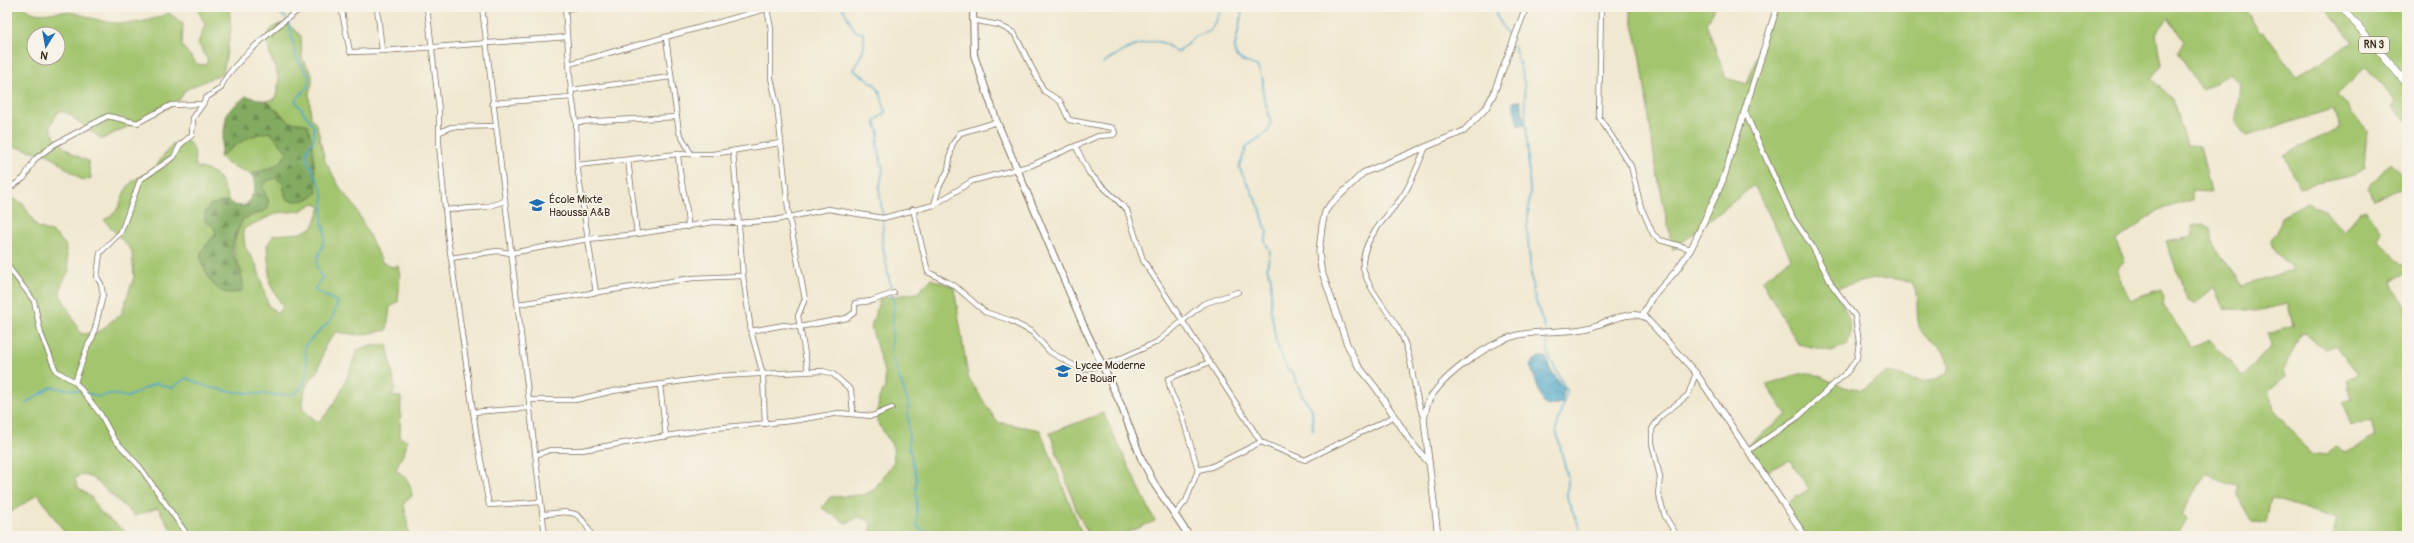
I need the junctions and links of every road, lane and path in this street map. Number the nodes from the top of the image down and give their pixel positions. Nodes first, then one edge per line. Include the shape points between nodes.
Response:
1 (303, 7) edge
2 (341, 7) edge
3 (377, 7) edge
4 (428, 7) edge
5 (482, 7) edge
6 (577, 7) edge
7 (773, 7) edge
8 (973, 7) edge
9 (1526, 7) edge
10 (1601, 7) edge
11 (1777, 7) edge
12 (2342, 7) edge
13 (566, 8) edge
14 (767, 9) junction
15 (972, 20) junction
16 (567, 37) junction
17 (666, 38) junction
18 (486, 42) junction
19 (431, 47) junction
20 (382, 51) junction
21 (569, 64) junction
22 (671, 77) junction
23 (2407, 84) edge
24 (571, 90) junction
25 (572, 97) junction
26 (492, 103) junction
27 (203, 104) junction
28 (1745, 112) junction
29 (677, 117) junction
30 (576, 122) junction
31 (998, 122) junction
32 (495, 126) junction
33 (440, 132) junction
34 (780, 143) junction
35 (1076, 146) junction
36 (1426, 146) junction
37 (734, 151) junction
38 (678, 154) junction
39 (691, 154) junction
40 (628, 160) junction
41 (577, 165) junction
42 (1017, 169) junction
43 (7, 190) edge
44 (505, 201) junction
45 (934, 205) junction
46 (913, 209) junction
47 (445, 210) junction
48 (789, 217) junction
49 (738, 224) junction
50 (688, 227) junction
51 (637, 234) junction
52 (588, 239) junction
53 (1691, 249) junction
54 (512, 253) junction
55 (452, 258) junction
56 (7, 265) edge
57 (744, 276) junction
58 (1238, 292) dead end
59 (596, 293) junction
60 (894, 294) dead end
61 (518, 304) junction
62 (1642, 316) junction
63 (1182, 320) junction
64 (799, 327) junction
65 (751, 331) junction
66 (1210, 362) junction
67 (1102, 366) junction
68 (808, 371) junction
69 (1696, 373) junction
70 (763, 375) junction
71 (75, 382) junction
72 (660, 385) junction
73 (529, 400) junction
74 (529, 408) junction
75 (892, 408) dead end
76 (473, 412) junction
77 (853, 413) junction
78 (1393, 417) junction
79 (1424, 420) junction
80 (765, 424) junction
81 (666, 437) junction
82 (1260, 442) junction
83 (1748, 451) junction
84 (536, 455) junction
85 (1429, 464) junction
86 (1198, 470) junction
87 (541, 502) junction
88 (543, 514) junction
89 (1175, 514) junction
90 (188, 536) edge
91 (545, 536) edge
92 (592, 536) edge
93 (1189, 536) edge
94 (1438, 536) edge
95 (1677, 536) edge
96 (1806, 536) edge

1 - 27 street via 243,59 223,79 221,88 206,98
2 - 20 street via 350,52
3 - 20 street
4 - 19 street
5 - 18 street
6 - 13 street
7 - 14 street
8 - 15 main road
9 - 36 street via 1499,82 1486,108 1464,131
10 - 53 street via 1599,117 1631,166 1641,207 1653,234 1660,240
11 - 28 street
12 - 23 main road, RN 3
13 - 16 street
14 - 17 street
14 - 34 street via 771,29 772,78
15 - 31 main road via 974,55
15 - 35 street via 999,25 1014,33 1044,91 1060,101 1069,120 1113,128 1113,135 1098,136
16 - 18 street
16 - 21 street
17 - 21 street
17 - 22 street
18 - 19 street
18 - 26 street
19 - 20 street
19 - 33 street
21 - 24 street
22 - 24 street
22 - 29 street
24 - 25 street
25 - 26 street
25 - 30 street
26 - 32 street
27 - 43 street via 171,105 137,122 108,116 55,144 35,160 24,178
27 - 71 street via 194,118 192,134 180,144 174,157 140,180 121,232 100,252 97,277 103,295 93,337
28 - 53 street via 1723,180
28 - 83 street via 1793,218 1812,246 1832,285 1855,316 1859,342 1856,358 1848,371 1798,417
29 - 30 street
29 - 39 street via 680,132
30 - 41 street
31 - 42 main road
31 - 45 street via 960,133 952,145 948,170 939,187
32 - 33 street via 451,128
32 - 44 street
33 - 47 street
34 - 37 street
34 - 48 street
35 - 42 street
35 - 63 street via 1089,173 1127,210 1142,260
36 - 78 street via 1363,173 1329,206 1322,226 1321,269 1343,333 1357,364
36 - 79 street via 1401,198 1370,237 1363,261 1364,270 1377,298 1400,331 1408,351 1416,401
37 - 39 street
37 - 49 street
38 - 39 street
38 - 40 street
38 - 50 street
40 - 41 street
40 - 51 street
41 - 52 street
42 - 45 street via 972,181
42 - 67 main road
44 - 47 street via 486,207
44 - 54 street
45 - 46 street
46 - 48 street via 883,218 828,209
46 - 67 street via 928,272 955,286 985,312 1010,320 1032,332 1050,352 1082,370
47 - 55 street
48 - 49 street
48 - 64 street via 805,300 798,316
49 - 50 street via 714,222
49 - 57 street
50 - 51 street
51 - 52 street
52 - 54 street
52 - 59 street
53 - 62 street via 1676,271 1651,299
54 - 55 street via 497,251
54 - 61 street
55 - 76 street
56 - 71 street via 34,301 41,334 56,371
57 - 59 street via 693,278
57 - 65 street
58 - 63 street via 1203,304
59 - 61 street
60 - 64 street via 871,301 855,302 855,312 847,318
61 - 73 street
62 - 69 street
62 - 79 street via 1625,316 1573,330 1523,334 1498,342 1462,366 1444,383 1428,402
63 - 66 street
63 - 67 street via 1157,342
64 - 65 street via 784,325
64 - 68 street
65 - 70 street
66 - 82 street
66 - 86 street via 1168,379 1182,415
67 - 89 main road via 1154,485
68 - 70 street
68 - 77 street via 833,374 851,390
69 - 83 street
69 - 95 street via 1688,395 1661,416 1652,429 1652,444 1660,477 1658,494 1665,516
70 - 72 street via 719,376
70 - 80 street
71 - 90 street via 101,414 114,439 140,467
72 - 73 street via 613,391 575,400
72 - 81 street
73 - 74 street
74 - 76 street
74 - 84 street
75 - 77 street via 872,416
76 - 87 street via 488,505
77 - 80 street
78 - 82 street via 1305,460
78 - 85 street
79 - 85 street
80 - 81 street via 715,428
81 - 84 street via 582,450 550,450
82 - 86 street via 1212,467
83 - 96 street
84 - 87 street
85 - 94 street
86 - 89 street via 1186,501
87 - 88 street
88 - 91 street
88 - 92 street via 572,512 583,518
89 - 93 main road

